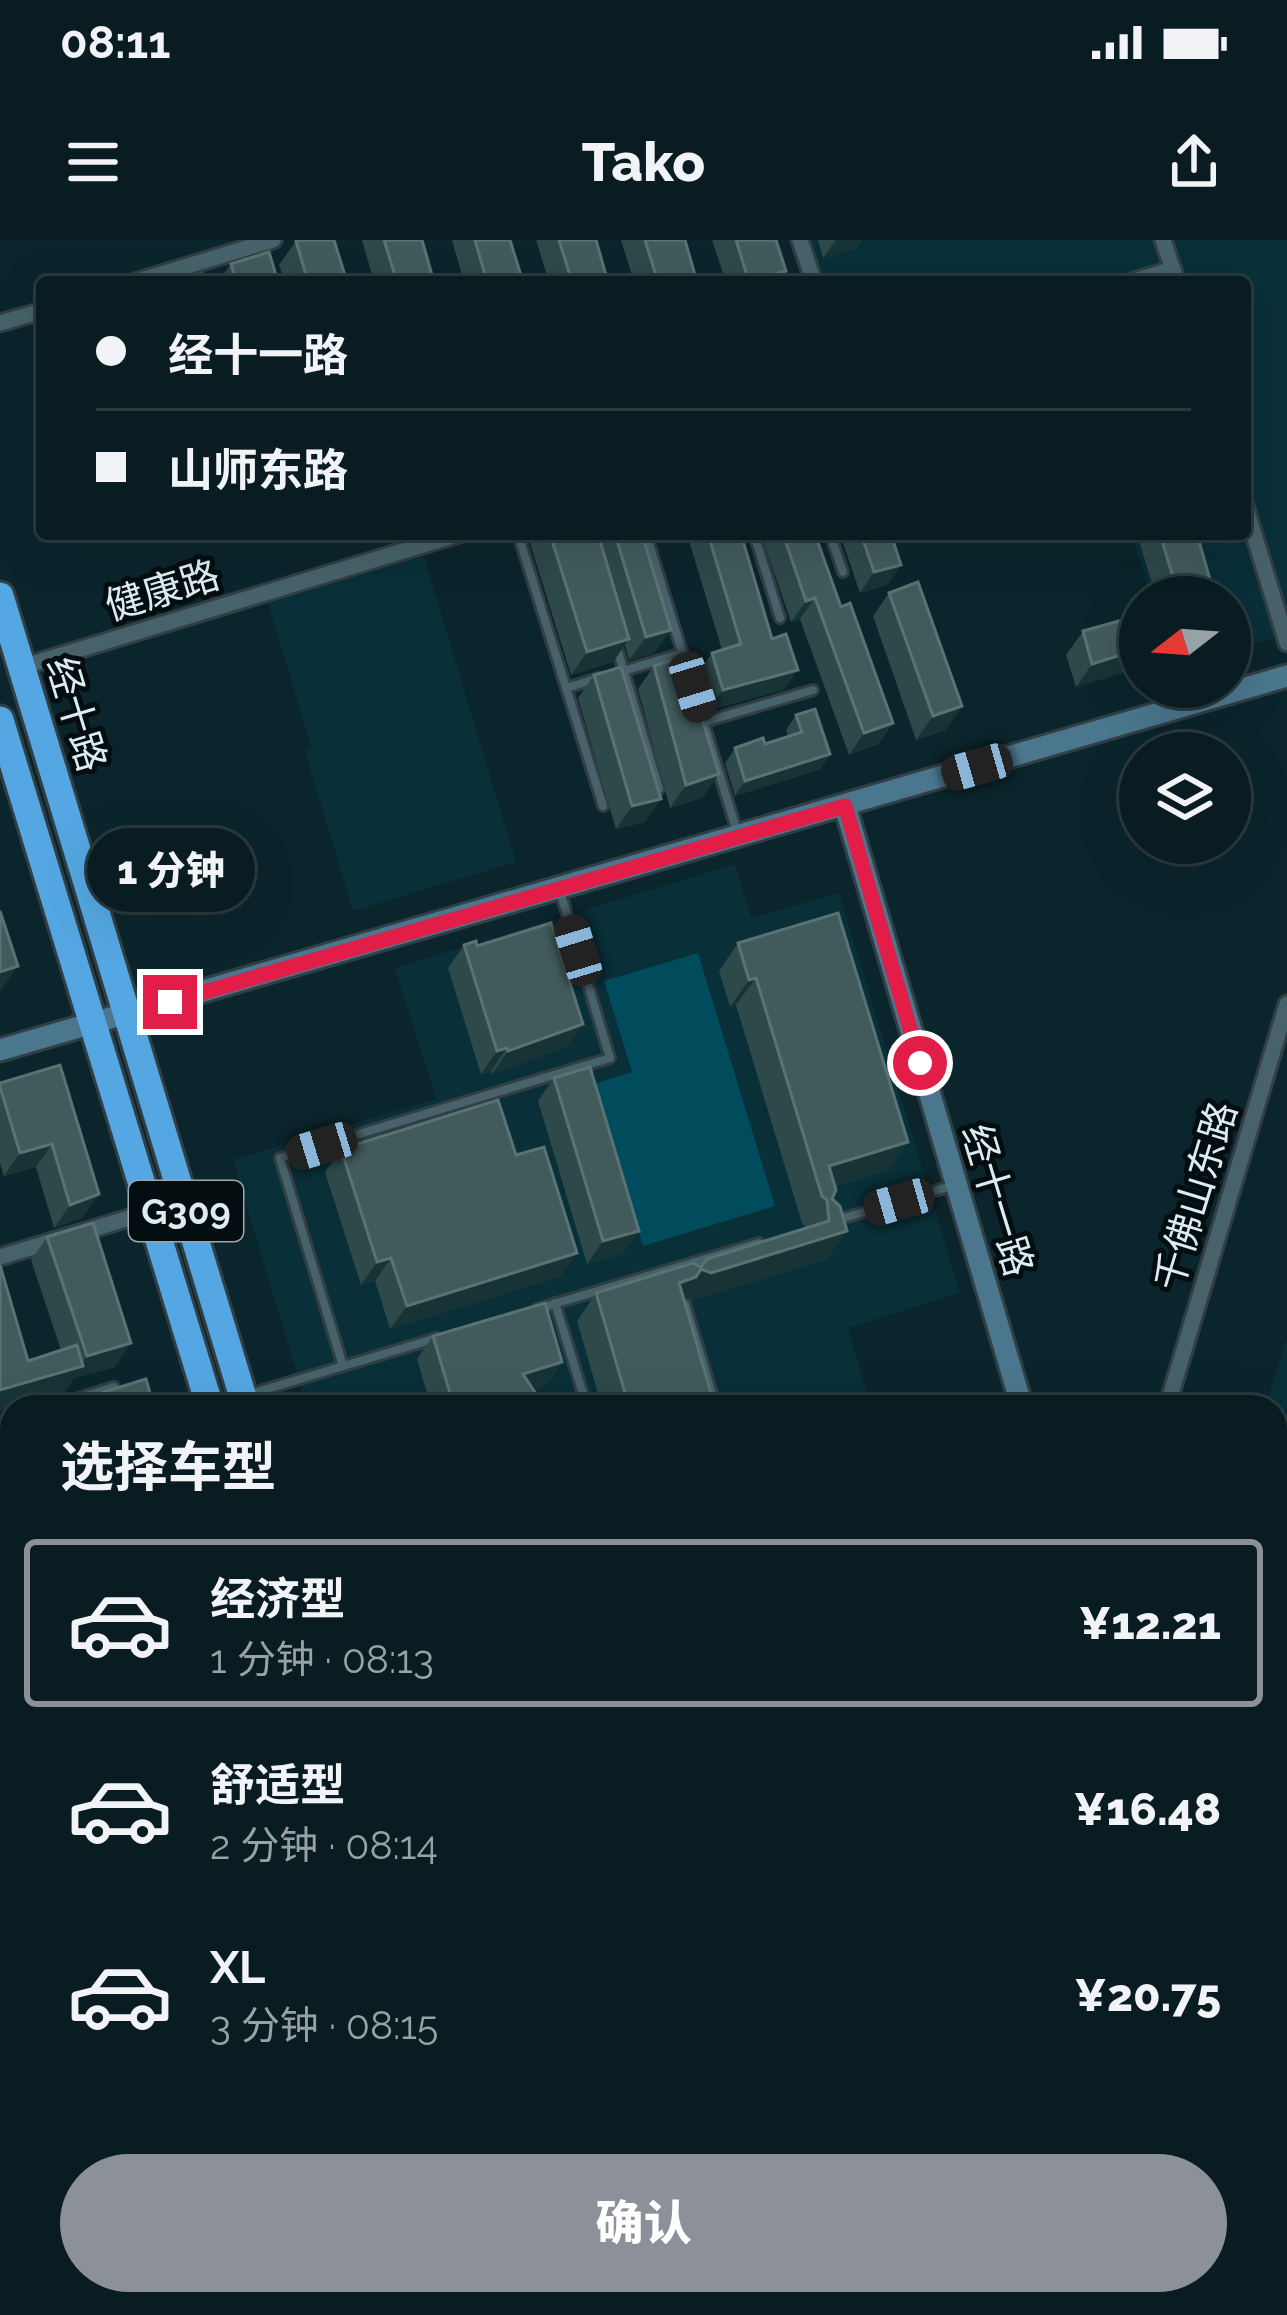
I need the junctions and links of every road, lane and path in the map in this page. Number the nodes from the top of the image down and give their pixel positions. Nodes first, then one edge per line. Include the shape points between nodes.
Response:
1 (273, 240) edge
2 (800, 240) edge
3 (1163, 240) edge
4 (1175, 275) edge
5 (155, 276) edge
6 (812, 276) edge
7 (36, 312) edge
8 (0, 323) edge
9 (1251, 526) edge
10 (439, 540) edge
11 (520, 540) edge
12 (648, 540) edge
13 (756, 540) edge
14 (832, 540) edge
15 (842, 572) dead end
16 (0, 596) edge
17 (780, 618) dead end
18 (610, 625) edge
19 (1287, 643) edge
20 (682, 653) junction
21 (22, 667) junction
22 (624, 671) junction
23 (1287, 676) edge
24 (566, 688) junction
25 (814, 690) dead end
26 (0, 720) edge
27 (704, 722) junction
28 (658, 789) edge
29 (602, 806) dead end
30 (845, 806) junction
31 (739, 836) junction
32 (559, 888) junction
33 (1287, 1004) edge
34 (127, 1014) junction
35 (92, 1024) junction
36 (0, 1050) edge
37 (956, 1185) junction
38 (149, 1212) junction
39 (820, 1225) edge
40 (779, 1237) edge
41 (0, 1258) edge
42 (674, 1268) junction
43 (680, 1286) edge
44 (555, 1303) junction
45 (685, 1304) edge
46 (534, 1310) edge
47 (449, 1334) edge
48 (343, 1366) junction
49 (114, 1387) edge
50 (88, 1395) edge
51 (206, 1395) edge
52 (242, 1395) edge
53 (261, 1395) edge
54 (583, 1395) edge
55 (712, 1395) edge
56 (1018, 1395) edge
57 (1171, 1395) edge

1 - 5 street
2 - 6 street
3 - 4 street
7 - 8 street
9 - 19 street
10 - 21 street, 健康路
11 - 24 lane
12 - 20 lane
13 - 17 lane
14 - 15 lane
16 - 21 highway, 经十路 / G309
18 - 22 lane
20 - 22 lane
20 - 27 lane
21 - 34 highway, 经十路 / G309
22 - 24 lane
22 - 28 lane
23 - 30 main road
24 - 29 lane
25 - 27 lane
26 - 35 highway, 经十路 / G309
27 - 31 lane
30 - 31 main road
30 - 37 main road, 经十一路
31 - 32 main road
32 - 34 main road
32 - 48 lane via 610,1058 280,1159
33 - 57 street, 千佛山东路
34 - 35 main road
34 - 52 highway, 经十路 / G309
35 - 36 main road
35 - 38 highway, 经十路 / G309
37 - 39 lane
37 - 56 main road, 经十一路
38 - 41 street
38 - 51 highway, 经十路 / G309
40 - 42 lane
42 - 43 lane
42 - 44 lane
44 - 46 lane
44 - 54 lane
45 - 55 lane
47 - 48 lane
48 - 53 lane
49 - 50 lane

